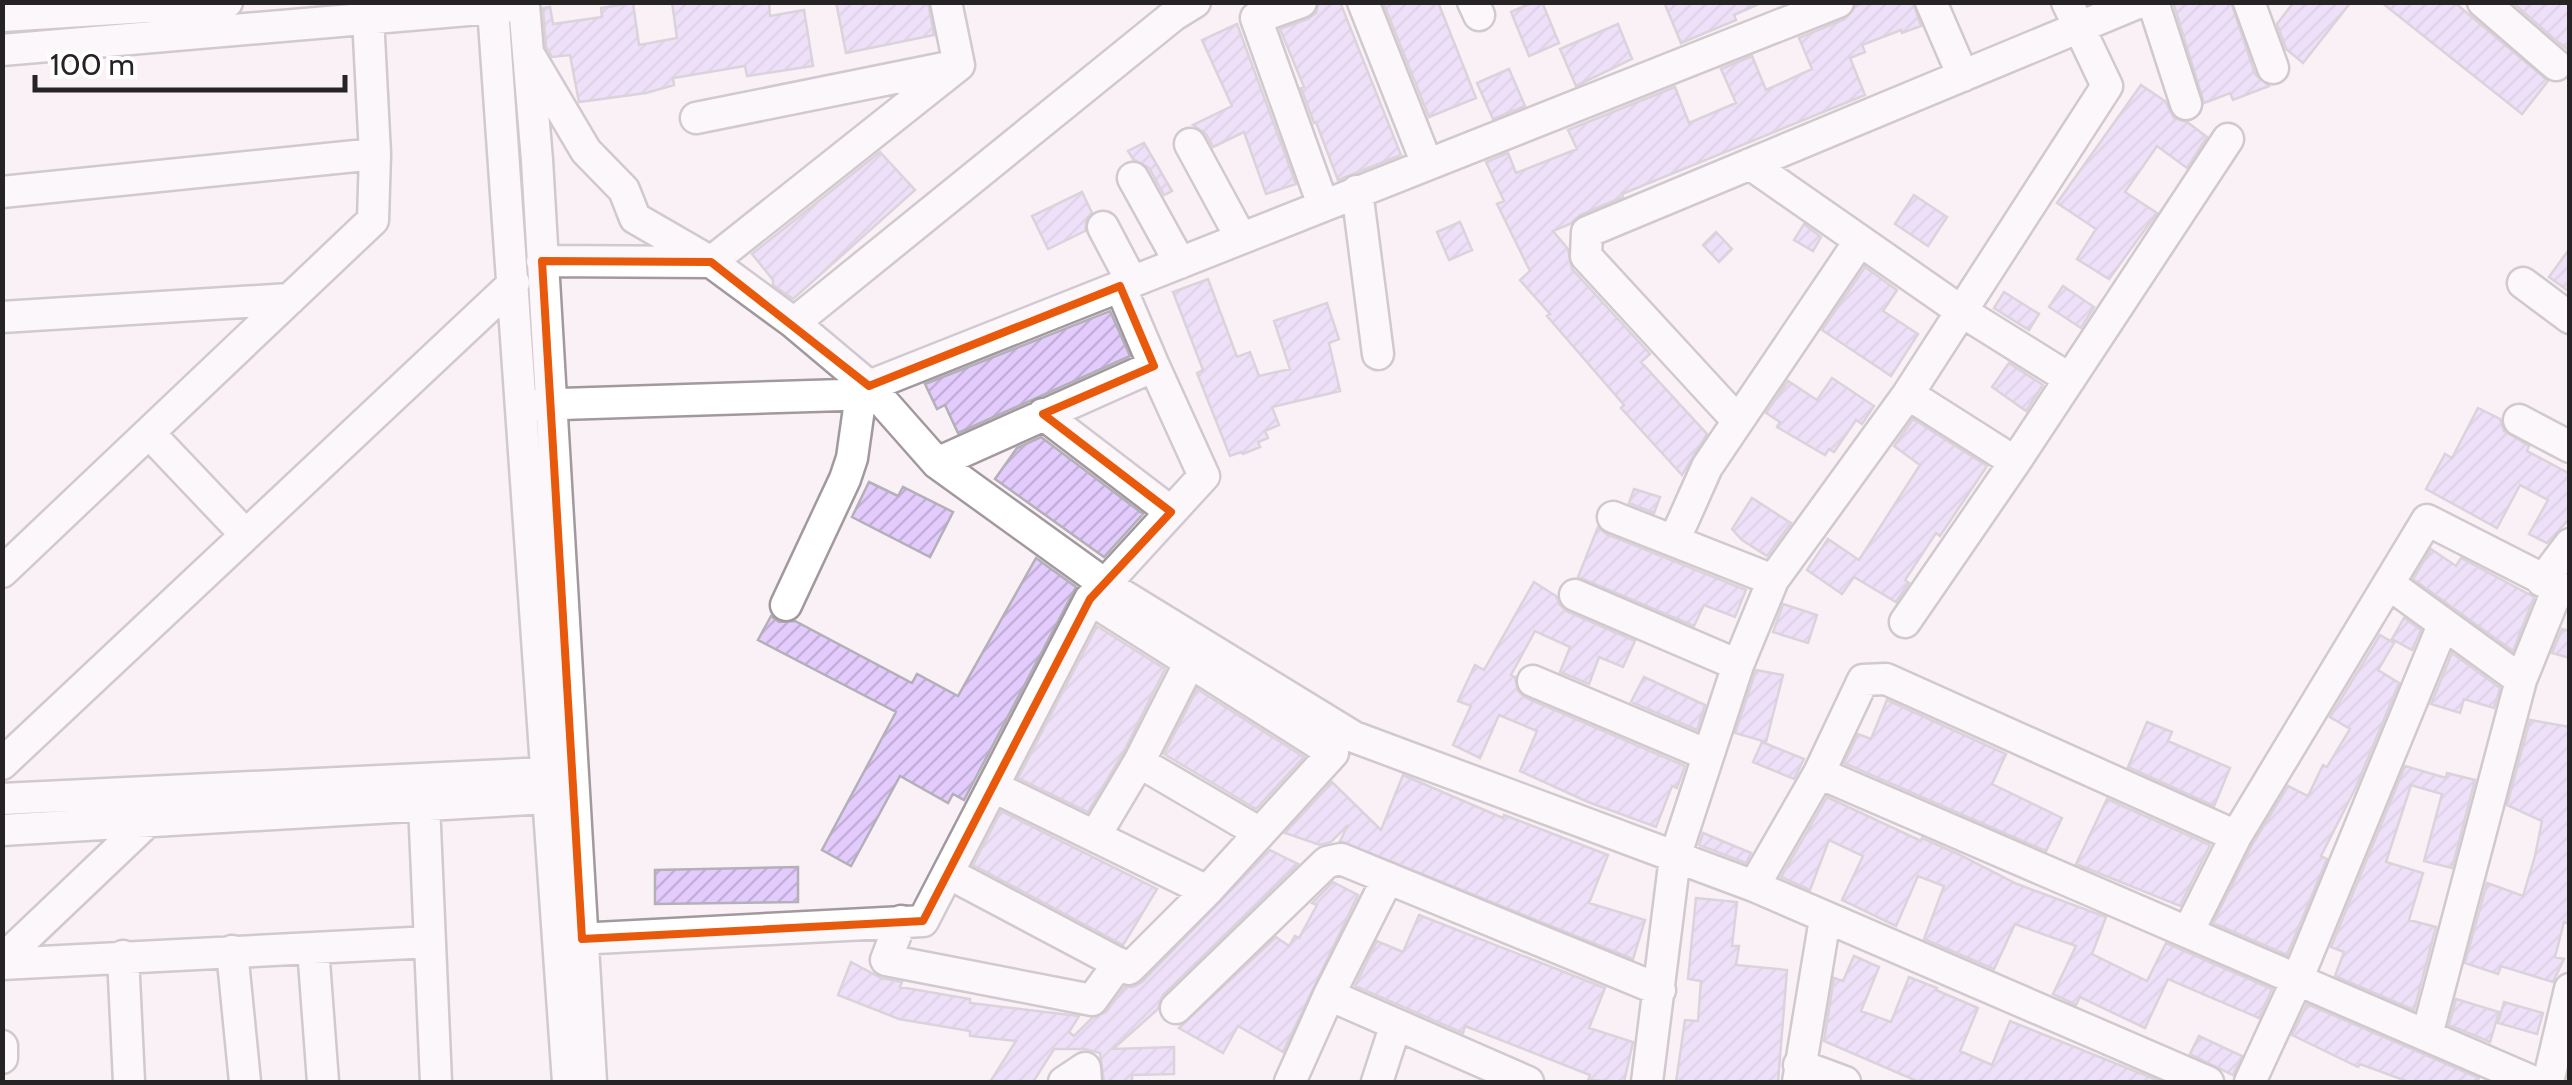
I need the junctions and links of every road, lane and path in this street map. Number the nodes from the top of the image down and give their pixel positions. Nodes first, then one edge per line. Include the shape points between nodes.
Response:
1 (227, 2) edge
2 (946, 2) edge
3 (1195, 2) edge
4 (1302, 2) edge
5 (1362, 2) edge
6 (1838, 2) edge
7 (1931, 2) edge
8 (2140, 2) edge
9 (2153, 2) edge
10 (2250, 2) edge
11 (2274, 2) edge
12 (2483, 2) edge
13 (499, 5) edge
14 (2073, 15) edge
15 (2, 16) edge
16 (368, 17) junction
17 (2260, 32) junction
18 (2, 50) edge
19 (528, 53) junction
20 (2556, 64) dead end
21 (959, 65) junction
22 (2273, 68) dead end
23 (1963, 76) junction
24 (2186, 104) dead end
25 (696, 118) dead end
26 (2228, 139) dead end
27 (1190, 144) dead end
28 (375, 154) junction
29 (1427, 164) junction
30 (1750, 164) junction
31 (1133, 178) dead end
32 (1357, 191) junction
33 (2, 192) edge
34 (1323, 205) junction
35 (1104, 227) dead end
36 (1241, 238) junction
37 (1858, 242) junction
38 (542, 260) junction
39 (711, 262) junction
40 (1180, 263) junction
41 (514, 283) junction
42 (2523, 283) dead end
43 (1126, 284) junction
44 (290, 299) junction
45 (1961, 311) junction
46 (2, 317) edge
47 (2570, 318) edge
48 (794, 323) junction
49 (1378, 354) dead end
50 (1154, 366) junction
51 (2070, 379) junction
52 (868, 391) junction
53 (1908, 394) junction
54 (536, 404) junction
55 (1042, 414) junction
56 (1737, 420) junction
57 (2520, 420) dead end
58 (148, 433) junction
59 (2570, 447) edge
60 (2015, 462) junction
61 (936, 463) junction
62 (1171, 512) junction
63 (1613, 517) dead end
64 (245, 534) junction
65 (2, 536) edge
66 (1674, 541) junction
67 (2570, 544) edge
68 (4, 570) edge
69 (1773, 580) junction
70 (2389, 584) junction
71 (2557, 587) edge
72 (1098, 592) junction
73 (1575, 595) dead end
74 (786, 605) dead end
75 (1905, 622) dead end
76 (2443, 625) junction
77 (1190, 662) junction
78 (1738, 665) junction
79 (2521, 680) junction
80 (1533, 681) dead end
81 (1708, 755) junction
82 (1139, 762) junction
83 (2, 764) edge
84 (1819, 773) junction
85 (546, 785) junction
86 (994, 787) junction
87 (2, 799) edge
88 (424, 804) junction
89 (147, 822) junction
90 (2, 830) edge
91 (1260, 833) junction
92 (1094, 836) junction
93 (2236, 836) junction
94 (1675, 856) junction
95 (948, 873) junction
96 (1388, 878) junction
97 (1754, 886) junction
98 (1208, 891) junction
99 (1825, 919) junction
100 (900, 921) junction
101 (2188, 932) junction
102 (570, 940) junction
103 (430, 942) junction
104 (313, 948) junction
105 (232, 951) junction
106 (123, 956) junction
107 (2, 962) edge
108 (1119, 963) junction
109 (2297, 980) junction
110 (2570, 989) edge
111 (1660, 990) junction
112 (1329, 996) junction
113 (1176, 1008) dead end
114 (1395, 1027) junction
115 (2428, 1035) junction
116 (2, 1046) edge
117 (2, 1058) edge
118 (1799, 1074) edge
119 (1511, 1080) edge
120 (129, 1082) edge
121 (244, 1082) edge
122 (322, 1082) edge
123 (436, 1082) edge
124 (568, 1082) edge
125 (591, 1082) edge
126 (1064, 1082) edge
127 (1086, 1082) edge
128 (1290, 1082) edge
129 (1377, 1082) edge
130 (1648, 1082) edge
131 (1845, 1082) edge
132 (2208, 1082) edge
133 (2250, 1082) edge
134 (2534, 1082) edge
135 (2548, 1082) edge

1 - 15 street
2 - 21 street
3 - 48 street
4 - 34 street via 1256,18
5 - 29 street
6 - 29 street
7 - 23 street
8 - 14 street
9 - 24 street
10 - 17 street
11 - 17 street
12 - 20 street
13 - 16 street
13 - 19 street
13 - 41 street
14 - 23 street
14 - 45 street via 2107,86
16 - 18 street
16 - 28 street
17 - 22 street
19 - 38 street
19 - 39 street via 586,151 624,190 635,218
21 - 25 street
21 - 39 street
23 - 30 street
26 - 51 street
27 - 36 street
28 - 33 street
28 - 44 street via 373,220
29 - 32 street
30 - 37 street
30 - 56 street via 1586,232 1586,256
31 - 40 street
32 - 34 street
32 - 49 street
34 - 36 street
35 - 43 street
36 - 40 street
37 - 45 street
37 - 56 street
38 - 39 street
38 - 54 street
39 - 48 street
40 - 43 street
41 - 54 street
41 - 64 street
42 - 47 street
43 - 50 street
43 - 52 street
44 - 46 street
44 - 58 street
45 - 51 street
45 - 53 street
48 - 52 street
50 - 55 street
50 - 62 street via 1204,476
51 - 60 street
52 - 54 street
52 - 61 street
52 - 74 street via 845,479
53 - 60 street
53 - 69 street
54 - 85 street
54 - 102 street
55 - 61 street
55 - 62 street
56 - 66 street
57 - 59 street
58 - 64 street
58 - 68 street
60 - 75 street
61 - 72 street
62 - 72 street
63 - 66 street
64 - 83 street
65 - 68 street
66 - 69 street
67 - 71 street
69 - 78 street
70 - 71 street via 2428,520
70 - 76 street
70 - 93 street
71 - 79 street
72 - 77 street
72 - 86 street
72 - 94 street via 1354,737
73 - 78 street
76 - 79 street
76 - 109 street
77 - 82 street
77 - 91 street via 1332,753
78 - 81 street
79 - 115 street
80 - 81 street
81 - 94 street
82 - 91 street
82 - 92 street
84 - 93 street via 1864,680 1886,679
84 - 97 street
84 - 101 street
85 - 87 street
85 - 88 street
85 - 102 street
86 - 92 street
86 - 95 street
88 - 89 street
88 - 103 street
89 - 90 street
89 - 107 street
91 - 98 street
92 - 98 street
93 - 101 street
94 - 97 street
94 - 111 street
95 - 100 street via 923,921
95 - 108 street
96 - 111 street
96 - 112 street
96 - 113 street via 1341,859 1327,862
97 - 99 street
98 - 108 street via 1129,969
99 - 118 street
99 - 132 street
100 - 102 street
100 - 108 street via 886,960 1092,1000
101 - 109 street
102 - 124 street
102 - 125 street
103 - 104 street
103 - 123 street
104 - 105 street
104 - 122 street
105 - 106 street
105 - 121 street
106 - 107 street
106 - 120 street
109 - 115 street
109 - 133 street
110 - 135 street
111 - 130 street
112 - 114 street
112 - 128 street
114 - 119 street
114 - 129 street
115 - 134 street
116 - 117 street
118 - 131 street
126 - 127 street via 1085,1068

